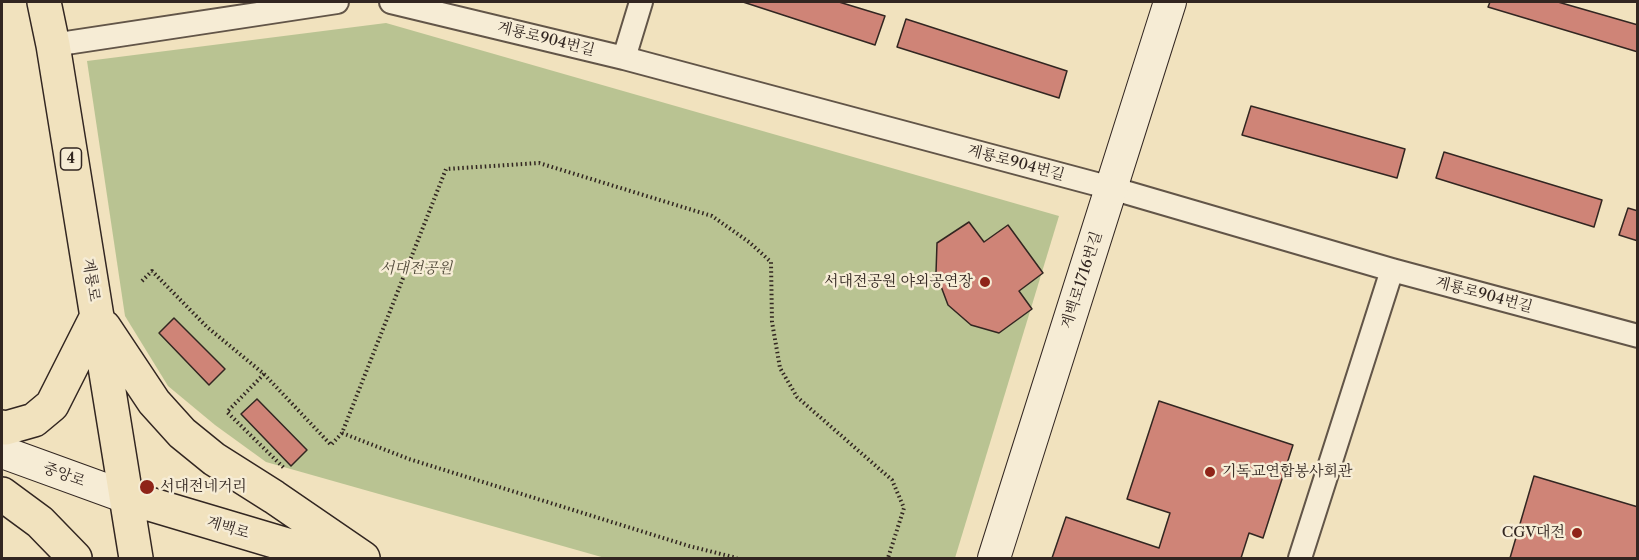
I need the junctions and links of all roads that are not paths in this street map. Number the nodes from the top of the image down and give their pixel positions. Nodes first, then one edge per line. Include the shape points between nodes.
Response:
1 (44, 2) edge
2 (337, 2) edge
3 (391, 2) edge
4 (641, 2) edge
5 (1170, 2) edge
6 (53, 45) junction
7 (624, 58) junction
8 (1111, 188) junction
9 (1392, 270) junction
10 (97, 316) junction
11 (1638, 336) edge
12 (2, 427) edge
13 (2, 453) edge
14 (2, 494) edge
15 (126, 497) junction
16 (75, 558) edge
17 (136, 558) edge
18 (331, 558) edge
19 (363, 558) edge
20 (994, 558) edge
21 (1300, 558) edge

1 - 6 main road, 계룡로 / 4
2 - 6 street
3 - 7 street, 계룡로904번길
4 - 7 street
5 - 8 main road, 계백로1716번길
6 - 10 main road, 계룡로 / 4
7 - 8 street, 계룡로904번길
8 - 9 street, 계룡로904번길
8 - 20 main road, 계백로1716번길
9 - 11 street, 계룡로904번길
9 - 21 street
10 - 12 main road via 52,405 34,420
10 - 15 main road, 계룡로
10 - 19 main road via 154,402 182,433 214,459
13 - 15 main road, 중앙로
14 - 16 main road via 39,522
15 - 17 main road, 계룡로
15 - 18 main road, 계백로

